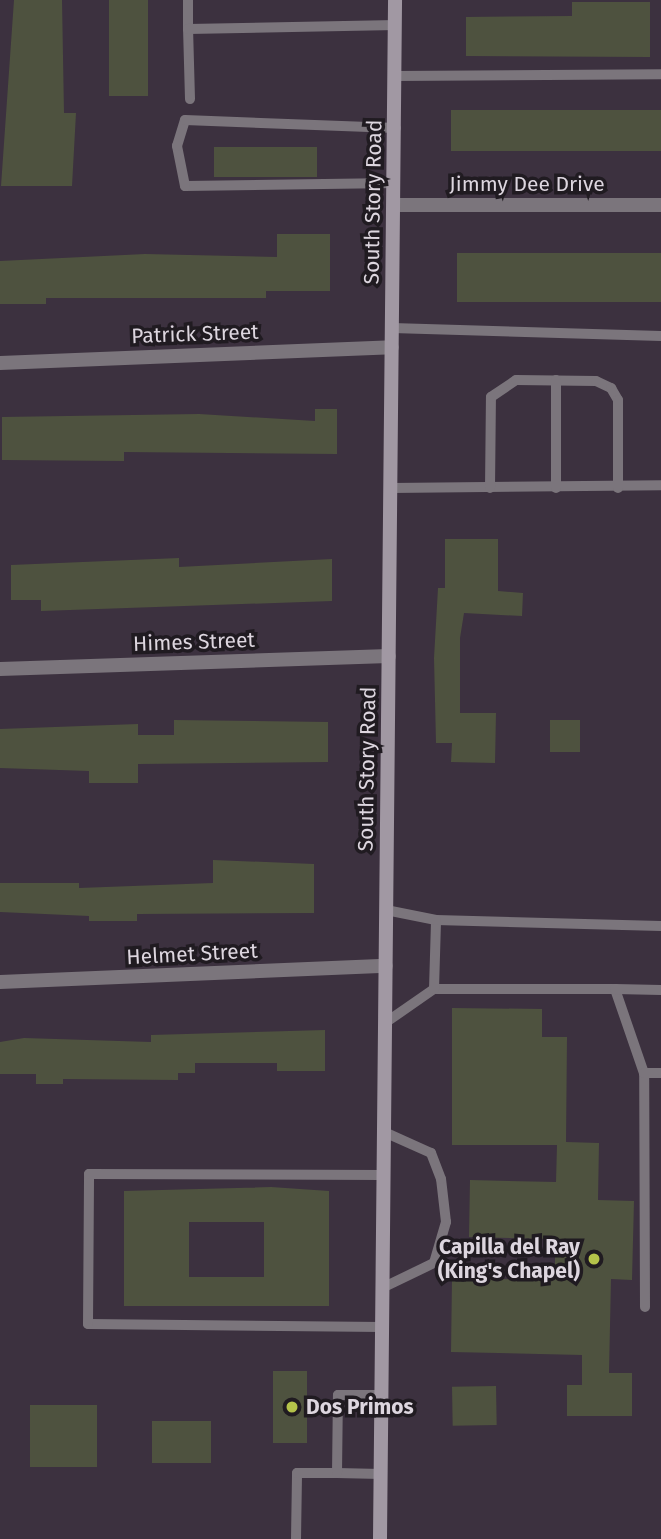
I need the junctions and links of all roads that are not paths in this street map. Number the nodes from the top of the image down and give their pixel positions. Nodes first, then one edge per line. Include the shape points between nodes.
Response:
1 (188, 0) edge
2 (395, 0) edge
3 (396, 25) junction
4 (188, 29) junction
5 (661, 74) edge
6 (396, 76) junction
7 (190, 99) dead end
8 (396, 128) junction
9 (394, 183) junction
10 (394, 205) junction
11 (661, 205) edge
12 (392, 328) junction
13 (661, 337) edge
14 (392, 347) junction
15 (0, 363) edge
16 (556, 380) junction
17 (661, 485) edge
18 (391, 488) junction
19 (490, 488) junction
20 (556, 488) junction
21 (618, 488) junction
22 (389, 656) junction
23 (0, 669) edge
24 (386, 910) junction
25 (436, 920) junction
26 (661, 926) edge
27 (386, 966) junction
28 (0, 982) edge
29 (434, 989) junction
30 (615, 989) junction
31 (661, 990) edge
32 (385, 1023) junction
33 (644, 1073) junction
34 (661, 1073) edge
35 (384, 1132) junction
36 (383, 1175) junction
37 (383, 1289) junction
38 (645, 1307) dead end
39 (382, 1327) junction
40 (381, 1395) junction
41 (337, 1473) junction
42 (381, 1474) junction
43 (296, 1539) edge
44 (380, 1539) edge

1 - 4 lane
2 - 3 main road, South Story Road
3 - 4 lane
3 - 6 main road, South Story Road
4 - 7 lane
5 - 6 lane
6 - 8 main road, South Story Road
8 - 9 main road, South Story Road
8 - 9 lane via 185,120 177,146 185,186
9 - 10 main road, South Story Road
10 - 11 street, Jimmy Dee Drive
10 - 12 main road, South Story Road
12 - 13 lane
12 - 14 main road, South Story Road
14 - 15 street, Patrick Street
14 - 18 main road, South Story Road
16 - 19 lane via 516,380 491,397
16 - 20 lane
16 - 21 lane via 596,381 618,400
17 - 21 lane
18 - 19 lane
18 - 22 main road, South Story Road
19 - 20 lane
20 - 21 lane
22 - 23 street, Himes Street
22 - 24 main road, South Story Road
24 - 25 lane
24 - 27 main road, South Story Road
25 - 26 lane
25 - 29 lane
27 - 28 street, Helmet Street
27 - 32 main road, South Story Road
29 - 30 lane
29 - 32 lane
30 - 31 lane
30 - 33 lane
32 - 35 main road, South Story Road
33 - 34 lane
33 - 38 lane
35 - 36 main road, South Story Road
35 - 37 lane via 431,1153 441,1179 446,1222 434,1263
36 - 37 main road, South Story Road
36 - 39 lane via 89,1174 88,1324
37 - 39 main road, South Story Road
39 - 40 main road, South Story Road
40 - 41 lane via 338,1395
40 - 42 main road, South Story Road
41 - 42 lane
41 - 43 lane via 296,1473
42 - 44 main road, South Story Road

